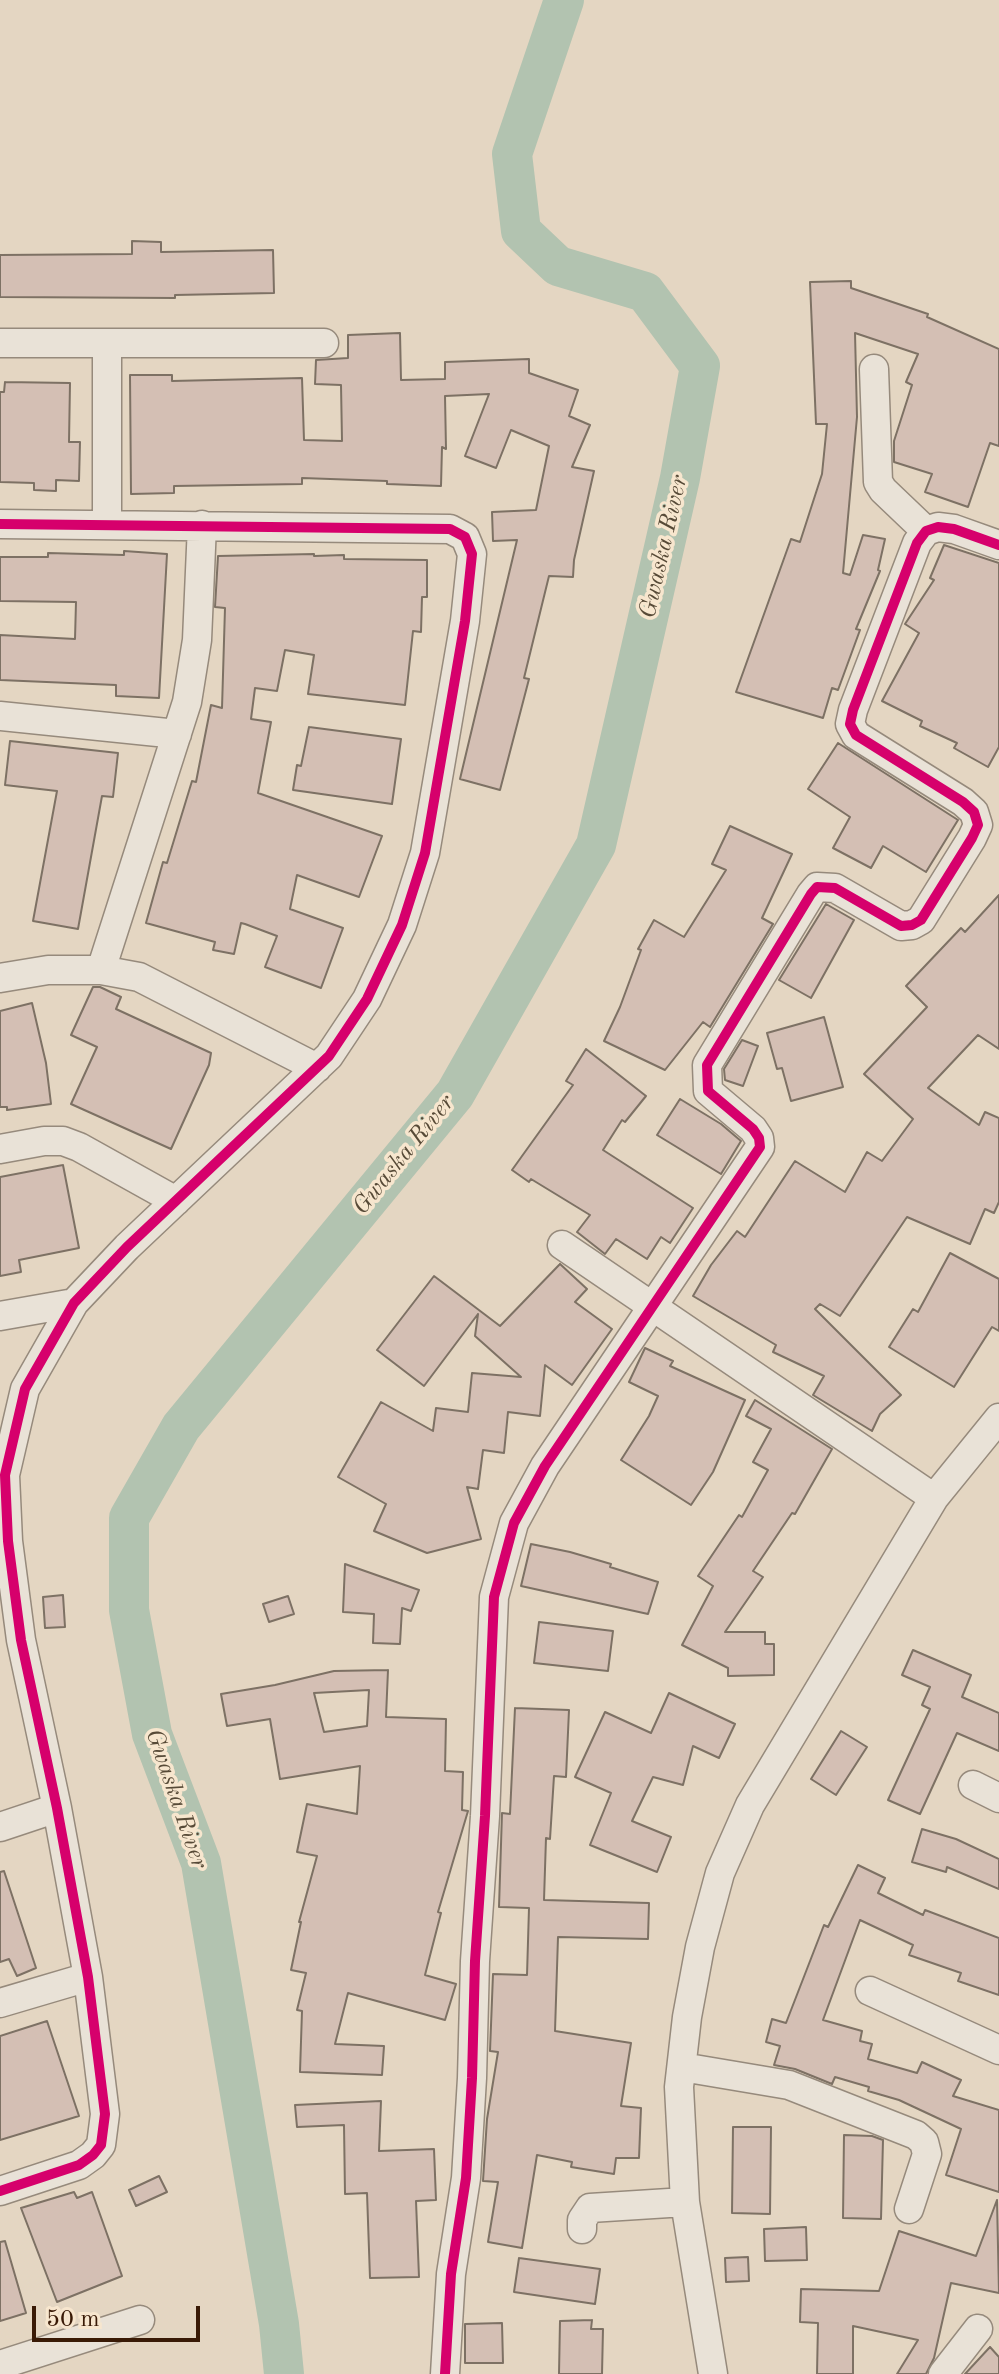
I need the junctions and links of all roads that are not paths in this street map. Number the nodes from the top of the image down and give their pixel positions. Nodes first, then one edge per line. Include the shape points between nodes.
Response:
1 (0, 343) edge
2 (107, 343) junction
3 (324, 343) dead end
4 (874, 369) dead end
5 (0, 524) edge
6 (107, 524) junction
7 (202, 525) junction
8 (926, 531) junction
9 (999, 545) edge
10 (0, 716) edge
11 (177, 734) junction
12 (101, 970) junction
13 (0, 978) edge
14 (317, 1068) junction
15 (0, 1149) edge
16 (176, 1201) junction
17 (562, 1245) dead end
18 (74, 1303) junction
19 (653, 1308) junction
20 (0, 1316) edge
21 (999, 1418) edge
22 (3, 1476) edge
23 (934, 1498) junction
24 (10, 1643) edge
25 (973, 1785) dead end
26 (999, 1798) edge
27 (57, 1808) junction
28 (0, 1827) edge
29 (88, 1977) junction
30 (870, 1991) dead end
31 (0, 2003) edge
32 (999, 2050) edge
33 (682, 2067) junction
34 (0, 2191) edge
35 (685, 2202) junction
36 (909, 2209) dead end
37 (582, 2229) dead end
38 (140, 2320) dead end
39 (978, 2329) dead end
40 (0, 2365) edge
41 (445, 2374) edge
42 (713, 2374) edge
43 (943, 2374) edge

1 - 2 street
2 - 3 street
2 - 6 street
4 - 8 street via 878,482
5 - 6 street
6 - 7 street
7 - 11 street via 197,640
7 - 14 street via 450,529 465,537 472,554 425,853 402,925 367,999
8 - 9 street via 954,529
8 - 19 street via 850,724 856,735 963,802 978,825 921,920 912,925 901,926 835,888 817,887 811,894 707,1065 708,1091 753,1129 760,1147
10 - 11 street
11 - 12 street
12 - 13 street via 48,970
12 - 14 street via 139,977
14 - 16 street
15 - 16 street via 63,1141
16 - 18 street
17 - 19 street
18 - 20 street
18 - 22 street via 25,1389
19 - 23 street
19 - 41 street via 539,1477 514,1523 494,1597 466,2178 451,2274
21 - 23 street
22 - 24 street
23 - 33 street via 750,1805 720,1873 704,1932
24 - 27 street
25 - 26 street
27 - 28 street
27 - 29 street
29 - 31 street
29 - 34 street via 105,2114 101,2145 79,2165
30 - 32 street
33 - 35 street
33 - 36 street via 789,2085 916,2135 927,2154
35 - 37 street via 590,2208
35 - 42 street
38 - 40 street
39 - 43 street

